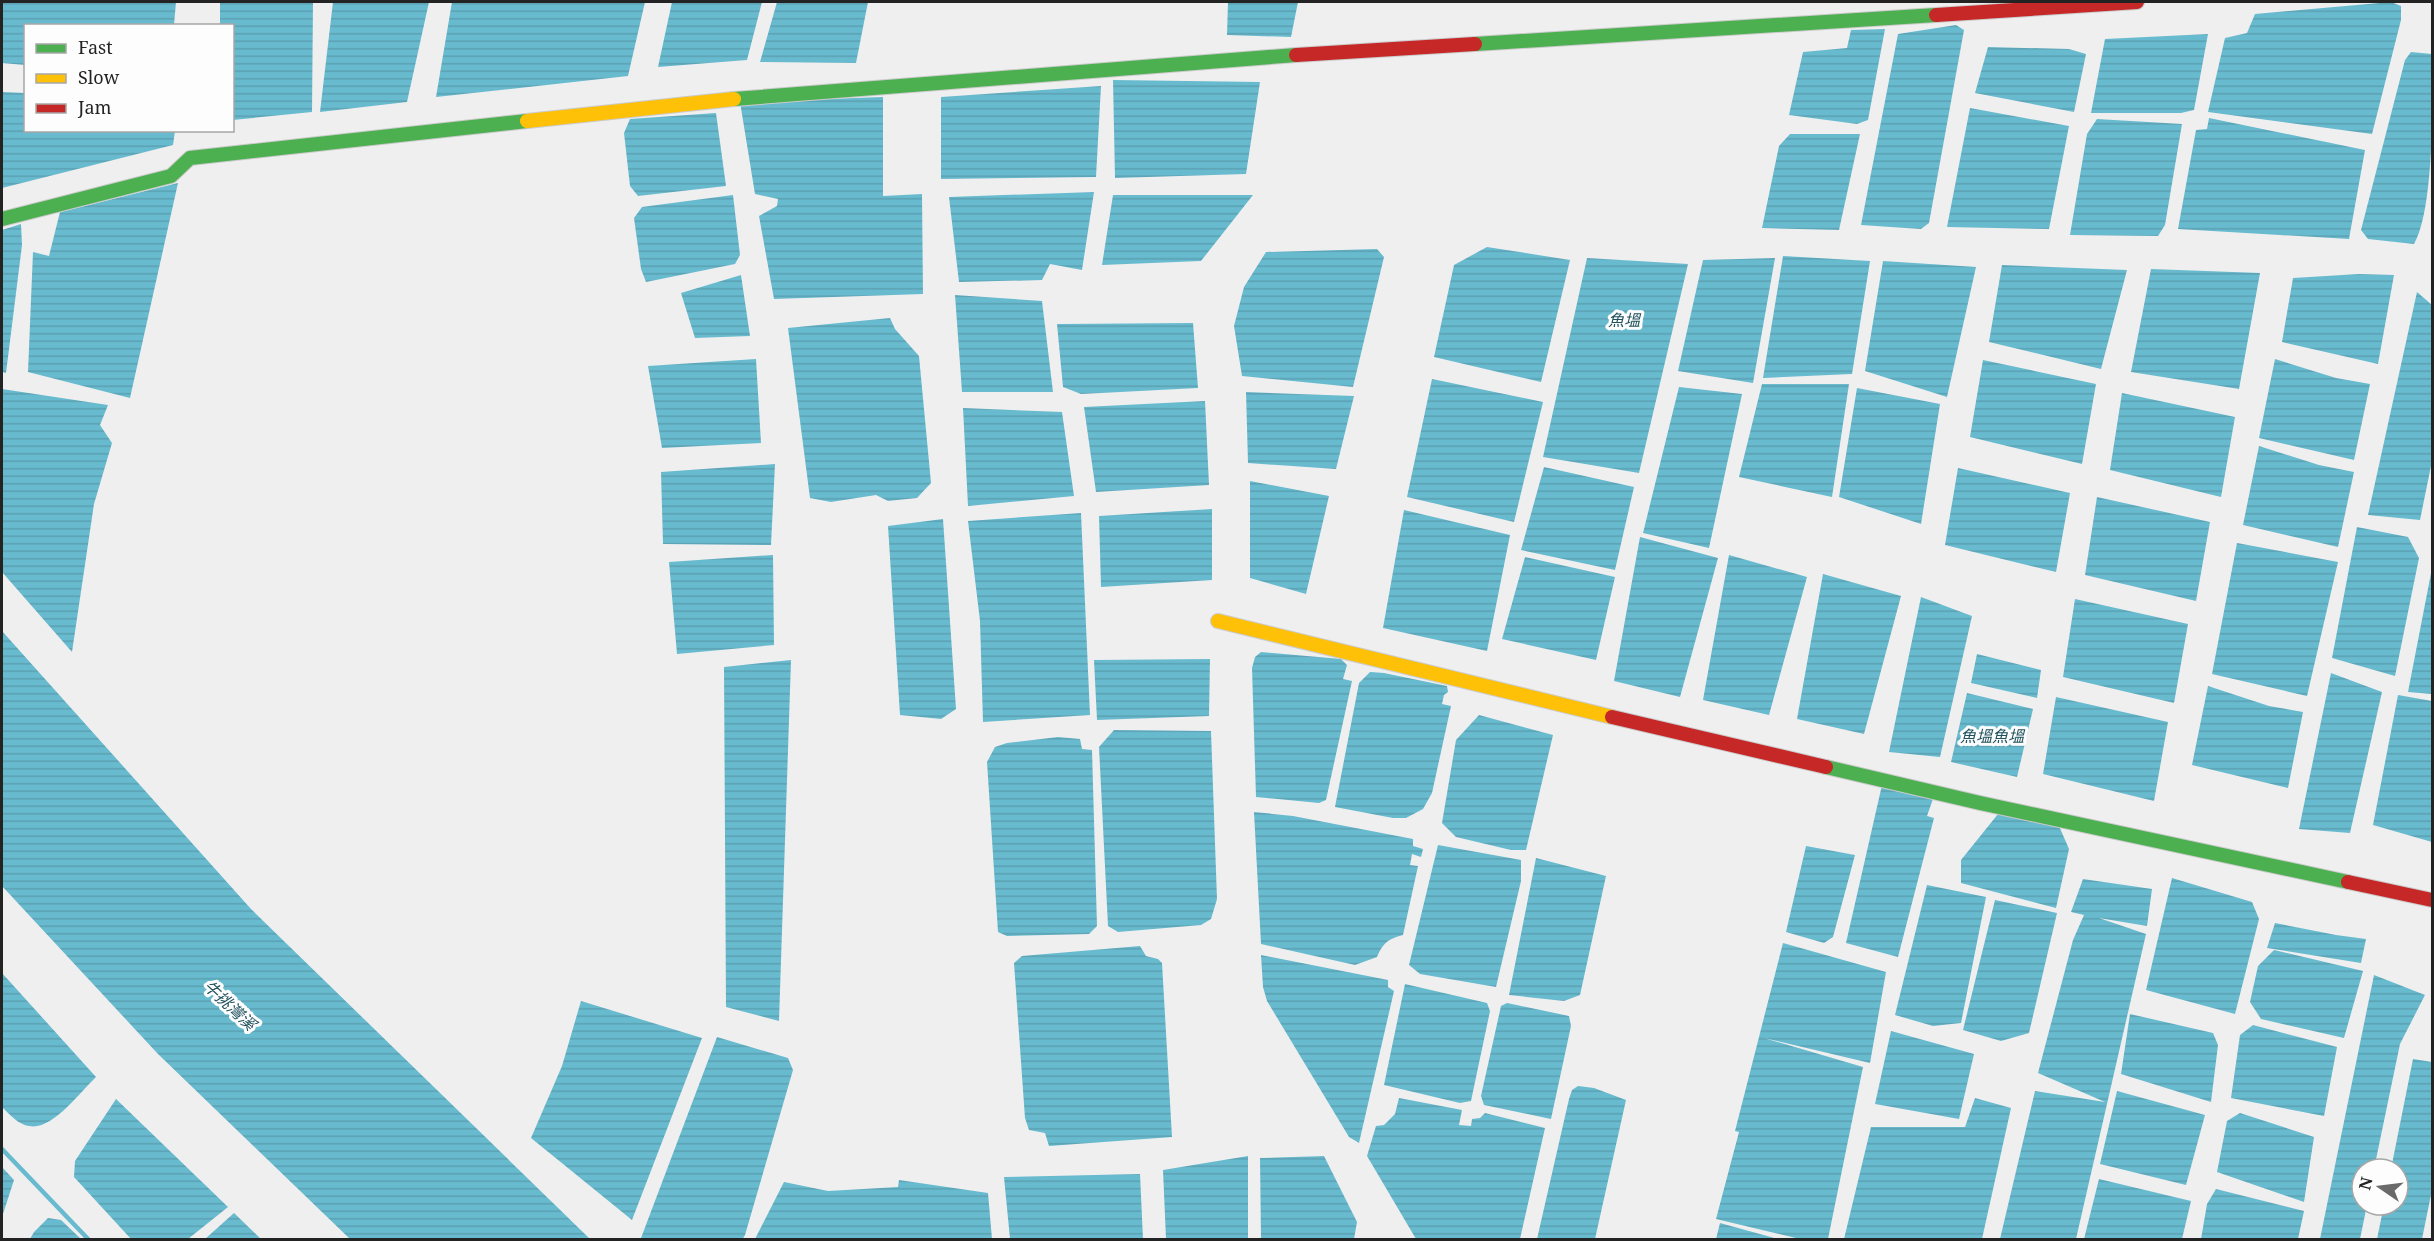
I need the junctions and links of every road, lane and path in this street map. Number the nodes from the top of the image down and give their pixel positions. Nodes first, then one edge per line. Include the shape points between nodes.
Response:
1 (2137, 2) edge
2 (2, 219) edge
3 (1218, 621) dead end
4 (2433, 900) edge

1 - 2 street via 1297,55 719,100 190,158 171,176
3 - 4 street via 1980,803

